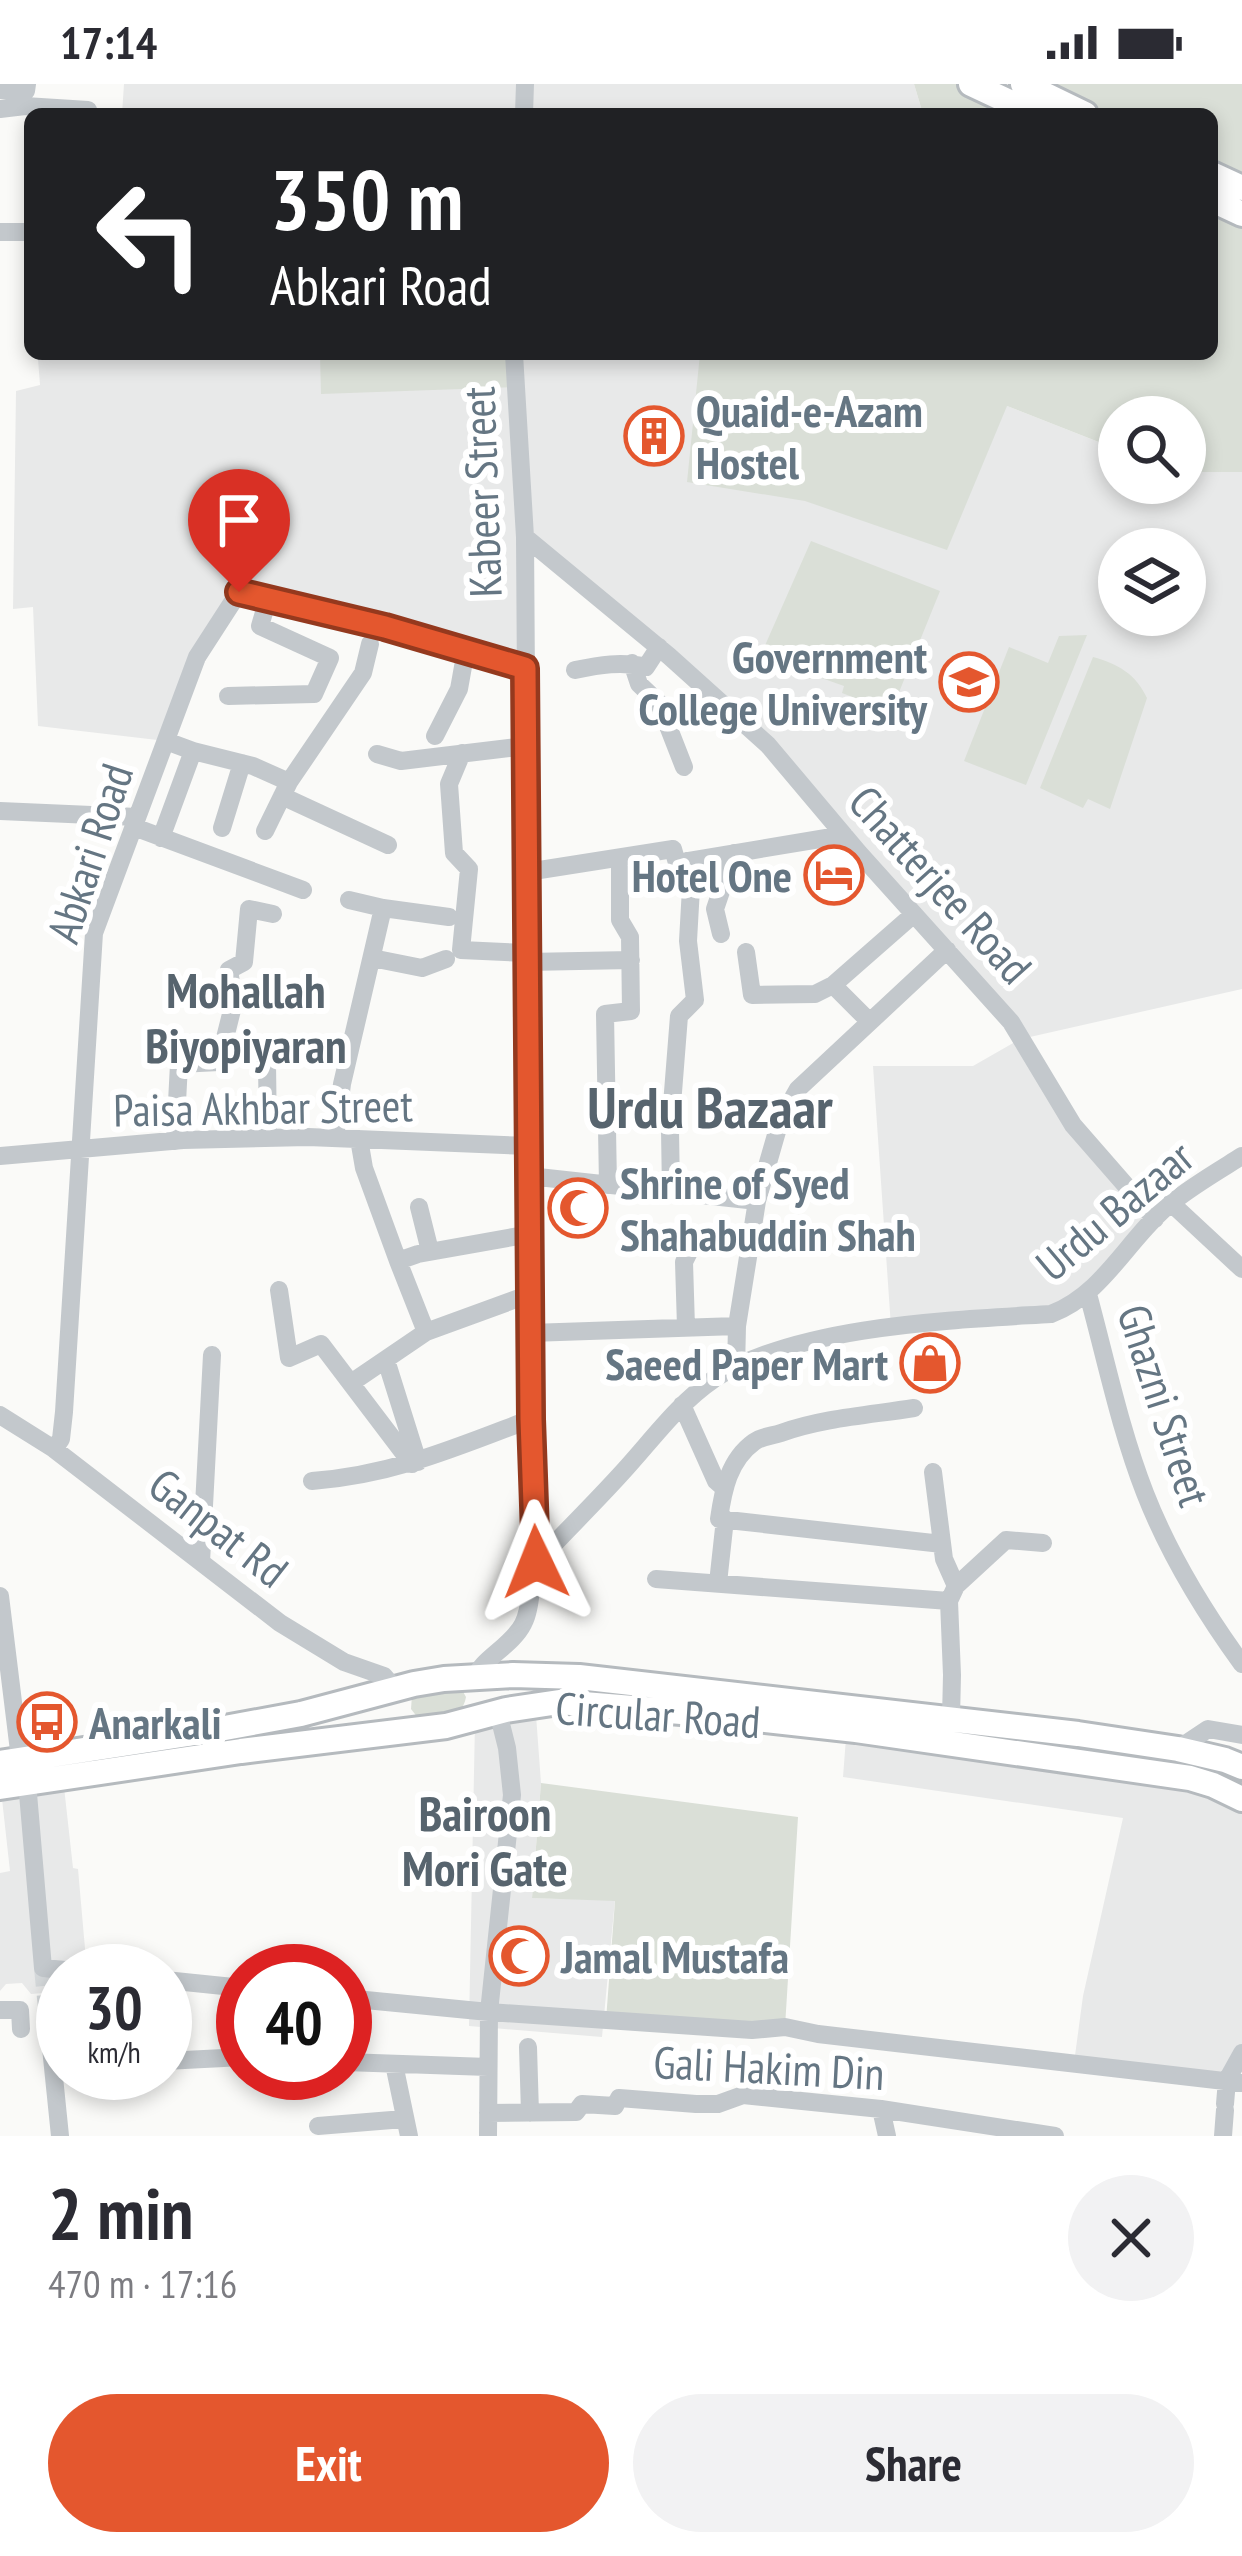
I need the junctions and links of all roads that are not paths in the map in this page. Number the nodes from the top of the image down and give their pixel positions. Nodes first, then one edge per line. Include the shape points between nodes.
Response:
1 (27, 84) edge
2 (971, 84) edge
3 (1024, 84) edge
4 (0, 90) edge
5 (56, 108) edge
6 (1021, 108) edge
7 (1073, 108) edge
8 (0, 109) edge
9 (514, 360) edge
10 (525, 537) junction
11 (268, 599) junction
12 (370, 644) dead end
13 (659, 647) junction
14 (466, 650) junction
15 (632, 663) junction
16 (525, 668) junction
17 (575, 670) dead end
18 (228, 696) dead end
19 (435, 736) dead end
20 (166, 741) junction
21 (526, 746) junction
22 (193, 751) junction
23 (463, 753) junction
24 (377, 754) dead end
25 (242, 763) junction
26 (684, 767) dead end
27 (285, 789) junction
28 (0, 811) edge
29 (135, 822) junction
30 (222, 828) dead end
31 (265, 831) dead end
32 (844, 835) junction
33 (161, 838) junction
34 (388, 845) dead end
35 (734, 853) junction
36 (620, 858) junction
37 (687, 861) junction
38 (526, 872) junction
39 (303, 890) dead end
40 (349, 900) dead end
41 (383, 908) junction
42 (273, 914) dead end
43 (914, 914) junction
44 (449, 917) dead end
45 (721, 934) dead end
46 (946, 950) junction
47 (746, 952) dead end
48 (372, 958) junction
49 (527, 958) junction
50 (446, 959) dead end
51 (631, 960) junction
52 (833, 985) junction
53 (870, 1022) junction
54 (226, 1042) junction
55 (268, 1138) junction
56 (335, 1138) junction
57 (359, 1139) junction
58 (175, 1141) junction
59 (529, 1146) junction
60 (80, 1150) junction
61 (0, 1156) edge
62 (1242, 1156) edge
63 (529, 1176) junction
64 (608, 1185) junction
65 (671, 1192) junction
66 (757, 1202) junction
67 (1171, 1203) junction
68 (419, 1207) dead end
69 (1155, 1219) junction
70 (530, 1234) junction
71 (750, 1244) junction
72 (430, 1251) junction
73 (398, 1261) junction
74 (1242, 1270) edge
75 (279, 1290) dead end
76 (530, 1294) junction
77 (1088, 1294) junction
78 (737, 1326) junction
79 (686, 1327) junction
80 (426, 1332) junction
81 (530, 1333) junction
82 (212, 1355) dead end
83 (386, 1360) junction
84 (736, 1369) junction
85 (351, 1384) junction
86 (682, 1406) junction
87 (914, 1408) dead end
88 (0, 1415) edge
89 (531, 1419) junction
90 (54, 1449) junction
91 (416, 1463) junction
92 (933, 1472) dead end
93 (312, 1480) dead end
94 (724, 1488) junction
95 (725, 1519) junction
96 (1043, 1543) dead end
97 (942, 1544) junction
98 (201, 1562) junction
99 (536, 1562) junction
100 (656, 1579) dead end
101 (718, 1583) junction
102 (952, 1594) junction
103 (0, 1596) edge
104 (1242, 1664) edge
105 (476, 1677) junction
106 (6, 1686) edge
107 (394, 1689) junction
108 (490, 1714) junction
109 (950, 1718) junction
110 (410, 1729) junction
111 (1242, 1735) edge
112 (1178, 1749) junction
113 (1242, 1767) edge
114 (16, 1768) edge
115 (0, 1786) edge
116 (1242, 1798) edge
117 (40, 1944) tunnel mouth
118 (372, 2001) edge
119 (0, 2010) edge
120 (489, 2012) junction
121 (21, 2029) dead end
122 (528, 2047) dead end
123 (1242, 2053) edge
124 (372, 2063) edge
125 (394, 2064) junction
126 (488, 2067) junction
127 (1234, 2082) edge
128 (62, 2100) edge
129 (881, 2109) junction
130 (488, 2113) junction
131 (530, 2113) junction
132 (318, 2126) dead end
133 (407, 2128) edge
134 (995, 2132) edge
135 (60, 2136) edge
136 (488, 2136) edge
137 (887, 2136) edge
138 (1054, 2136) edge
139 (1223, 2136) edge

1 - 4 street via 26,91
2 - 6 main road
3 - 7 main road
5 - 8 street
9 - 10 street, Kabeer Street
10 - 13 street, Chatterjee Road
10 - 16 street, Kabeer Street
11 - 14 street
11 - 18 street via 260,626 330,658 314,694
11 - 20 street, Abkari Road via 239,592 197,657
12 - 27 street via 363,673
13 - 15 street via 646,667
13 - 32 street, Chatterjee Road via 768,745
14 - 16 street
14 - 19 street via 459,689
15 - 17 street
15 - 26 street via 659,703
16 - 21 street, Kabeer Street
20 - 22 street
20 - 29 street, Abkari Road
21 - 23 street
21 - 38 street, Kabeer Street
22 - 25 street
22 - 33 street
23 - 24 street via 400,760
23 - 49 street via 449,784 454,853 470,869 461,950
25 - 27 street
25 - 30 street
27 - 31 street
27 - 34 street
28 - 29 street
29 - 33 street
29 - 60 street, Abkari Road via 94,933
32 - 35 street
32 - 43 street, Chatterjee Road
33 - 39 street
35 - 37 street
35 - 45 street via 716,909
36 - 37 street via 674,849 677,862
36 - 38 street
36 - 51 street via 620,920
37 - 65 street via 695,1000 680,1016
38 - 49 street, Kabeer Street
40 - 41 street
41 - 44 street
41 - 48 street
42 - 54 street via 249,909 244,962 229,970 234,1002
43 - 46 street, Chatterjee Road
43 - 52 street
46 - 53 street
46 - 69 street, Chatterjee Road via 1011,1022 1073,1124
47 - 52 street via 752,994 815,994
48 - 50 street via 422,968
48 - 56 street
49 - 51 street
49 - 59 street, Kabeer Street
51 - 64 street via 631,1011 605,1014
52 - 53 street
53 - 66 street via 797,1089
54 - 55 street via 255,1050 267,1063
54 - 58 street via 219,1062 179,1064
55 - 56 street, Paisa Akhbar Street
55 - 58 street, Paisa Akhbar Street
56 - 57 street, Paisa Akhbar Street
57 - 59 street, Paisa Akhbar Street
57 - 73 street
58 - 60 street, Paisa Akhbar Street
59 - 63 street, Kabeer Street
60 - 61 street, Paisa Akhbar Street
60 - 90 street, Abkari Road via 64,1412
62 - 67 street, Urdu Bazaar
63 - 64 street
63 - 70 street, Kabeer Street
64 - 65 street
65 - 66 street
66 - 71 street
67 - 69 street, Urdu Bazaar
67 - 74 street
68 - 72 street
69 - 77 street, Urdu Bazaar
70 - 72 street
70 - 76 street, Kabeer Street
71 - 78 street
71 - 79 street via 690,1250
72 - 73 street
73 - 80 street
75 - 85 street via 289,1358 321,1344
76 - 80 street
76 - 81 street, Kabeer Street
77 - 84 street, Urdu Bazaar via 1052,1314 912,1323 812,1342
77 - 104 street, Ghazni Street via 1146,1496
78 - 79 street
78 - 84 street
79 - 81 street
80 - 83 street
81 - 89 street, Kabeer Street
82 - 98 street
83 - 85 street
83 - 91 street
84 - 86 street, Urdu Bazaar
85 - 91 street
86 - 94 street
86 - 99 street, Urdu Bazaar
87 - 94 street via 759,1438
88 - 90 street, Ganpat Rd
89 - 91 street
89 - 99 street, Kabeer Street
90 - 98 street, Ganpat Rd
91 - 93 street
92 - 97 street
94 - 95 street
95 - 97 street
95 - 101 street
96 - 102 street via 1006,1540
97 - 102 street
98 - 107 street, Ganpat Rd via 309,1642 384,1676
99 - 105 street via 522,1627
100 - 101 street
101 - 102 street
102 - 109 street
103 - 106 street
105 - 107 main road, Circular Road
105 - 108 main road
105 - 109 main road, Circular Road via 579,1677
106 - 114 street
107 - 110 main road
107 - 114 main road, Circular Road
108 - 110 main road, Circular Road
108 - 116 main road, Circular Road via 583,1702 856,1730 1190,1778
108 - 120 street via 512,1795
109 - 112 main road, Circular Road
110 - 114 main road, Circular Road
111 - 112 street via 1208,1729
112 - 113 main road, Circular Road
114 - 115 main road, Circular Road
114 - 117 street
118 - 120 street
119 - 121 street via 20,2010
120 - 126 street
120 - 127 street via 785,2027
122 - 131 street
123 - 127 street
124 - 125 street
125 - 126 street
125 - 133 street
126 - 130 street
127 - 139 street
128 - 135 street
129 - 131 street, Gali Hakim Din via 743,2095 718,2104 619,2098 615,2106
129 - 134 street, Gali Hakim Din
129 - 137 street
130 - 131 street, Gali Hakim Din
130 - 136 street
132 - 133 street
134 - 138 street, Gali Hakim Din

